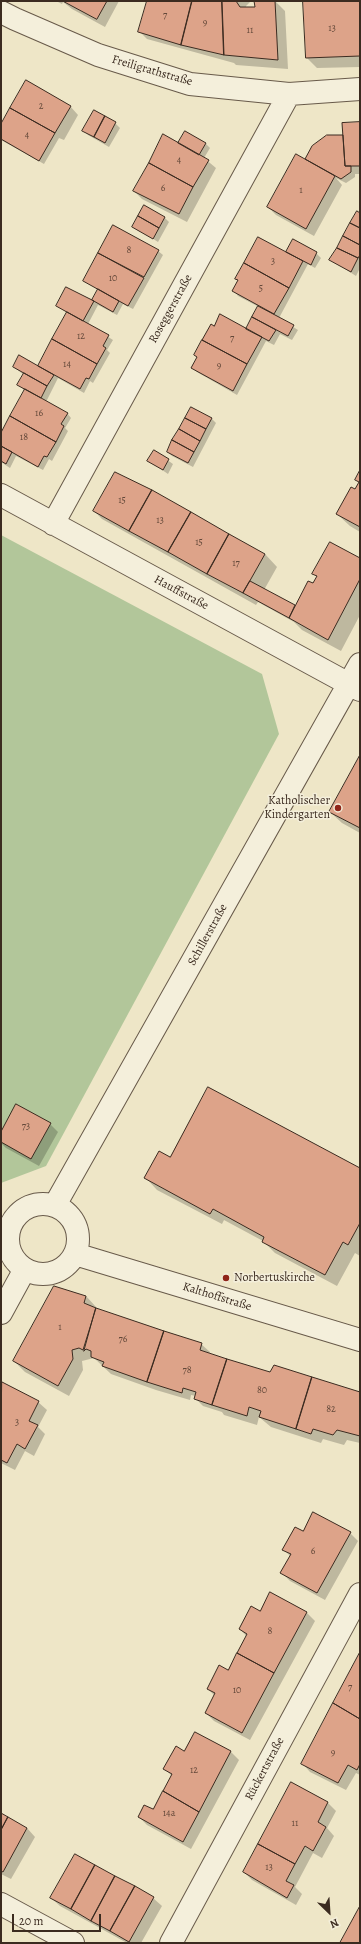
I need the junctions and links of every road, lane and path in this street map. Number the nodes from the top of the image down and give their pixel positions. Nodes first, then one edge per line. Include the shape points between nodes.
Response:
1 (1, 12) edge
2 (360, 89) edge
3 (289, 94) junction
4 (1, 495) edge
5 (53, 524) junction
6 (360, 664) edge
7 (355, 687) edge
8 (55, 1205) junction
9 (5, 1227) edge
10 (75, 1254) junction
11 (25, 1269) junction
12 (1, 1313) edge
13 (360, 1340) edge
14 (360, 1594) edge
15 (4, 1912) edge
16 (73, 1943) edge
17 (171, 1943) edge

1 - 3 street, Freiligrathstraße via 98,55 190,84
2 - 3 street, Freiligrathstraße
3 - 5 street, Roseggerstraße
4 - 5 street, Hauffstraße
5 - 7 street, Hauffstraße
6 - 7 street, Schillerstraße
7 - 8 street, Schillerstraße
8 - 9 street via 34,1204 23,1209
8 - 10 street via 74,1221 78,1232
9 - 11 street via 10,1251
10 - 11 street via 59,1271 42,1273
10 - 13 street, Kalthoffstraße
11 - 12 street
14 - 17 street, Rückertstraße
15 - 16 street

